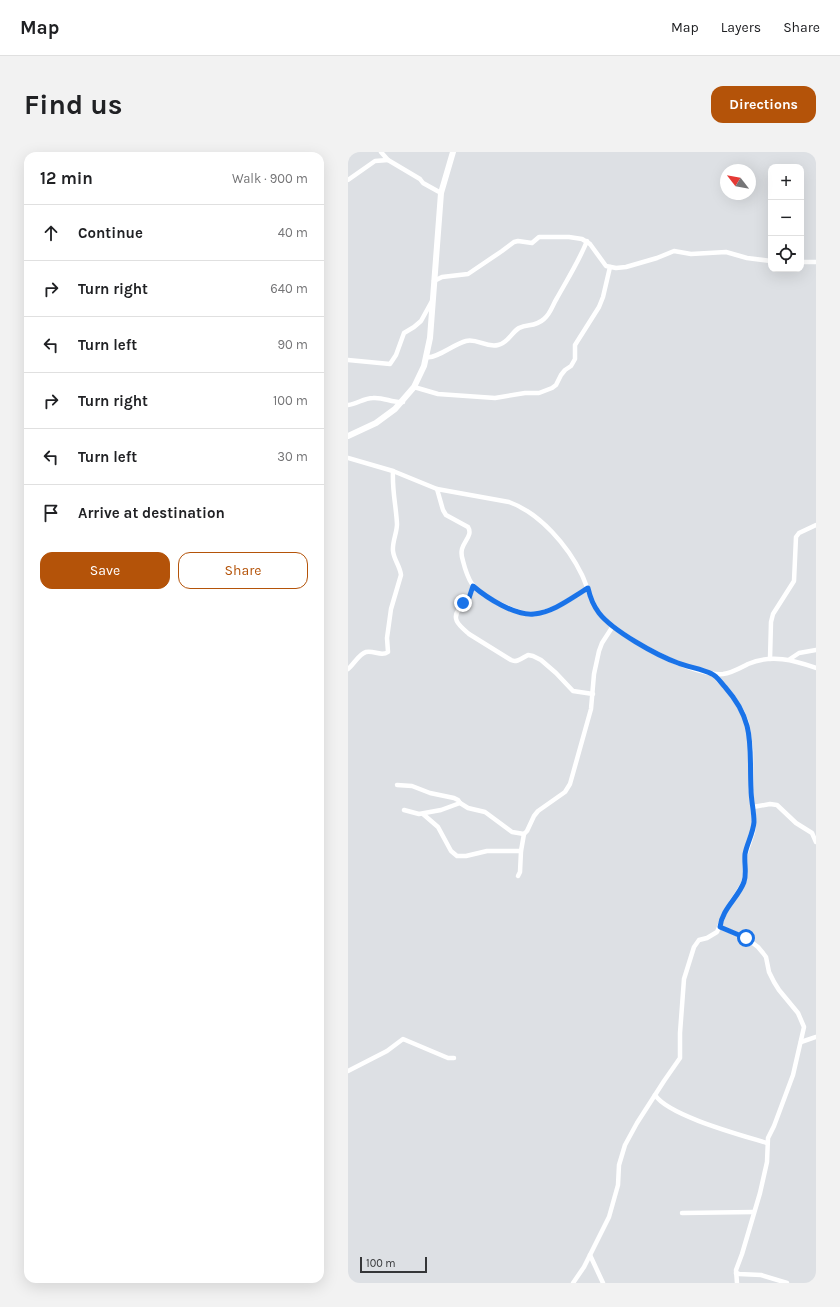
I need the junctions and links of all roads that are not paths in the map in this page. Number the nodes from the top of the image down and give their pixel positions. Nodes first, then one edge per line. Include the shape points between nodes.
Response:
1 (381, 152) edge
2 (453, 152) edge
3 (388, 160) junction
4 (348, 180) edge
5 (441, 193) junction
6 (587, 241) junction
7 (768, 261) edge
8 (804, 262) edge
9 (816, 262) edge
10 (610, 267) junction
11 (434, 281) junction
12 (433, 299) junction
13 (427, 357) junction
14 (348, 360) edge
15 (414, 387) junction
16 (403, 402) junction
17 (348, 405) edge
18 (348, 436) edge
19 (348, 458) edge
20 (393, 471) junction
21 (437, 489) junction
22 (816, 525) edge
23 (473, 586) junction
24 (588, 588) junction
25 (614, 626) junction
26 (816, 650) edge
27 (770, 659) junction
28 (790, 660) junction
29 (816, 668) edge
30 (348, 669) edge
31 (713, 674) junction
32 (593, 694) junction
33 (397, 785) dead end
34 (460, 803) junction
35 (753, 807) junction
36 (404, 810) dead end
37 (423, 814) junction
38 (524, 834) junction
39 (816, 842) edge
40 (521, 851) junction
41 (518, 876) dead end
42 (720, 927) junction
43 (816, 1037) edge
44 (801, 1042) junction
45 (454, 1058) dead end
46 (348, 1071) edge
47 (655, 1095) junction
48 (767, 1143) junction
49 (754, 1212) junction
50 (682, 1213) dead end
51 (590, 1255) junction
52 (736, 1272) junction
53 (573, 1283) edge
54 (603, 1283) edge
55 (737, 1283) edge
56 (787, 1283) edge

1 - 3 street
2 - 5 street
3 - 4 street via 375,161
3 - 5 street
5 - 11 street
6 - 10 street via 602,262
6 - 11 street via 544,236 532,243 518,240 468,274 442,277
6 - 13 street via 549,314 540,322 518,329 506,342 499,345 488,346 469,340 457,343 435,356
7 - 10 street via 726,252 691,254 674,251 626,267
8 - 9 street
10 - 15 street via 599,307 575,345 576,359 552,388 539,393 494,398 438,394
11 - 12 street
12 - 13 street
12 - 14 street via 421,321 404,332 390,364
13 - 15 street
15 - 16 street
16 - 17 street via 374,398
16 - 18 street via 376,423
19 - 20 street
20 - 21 street
20 - 30 street via 392,485 397,523 393,552 401,575 391,609 388,652 364,653
21 - 23 street via 446,516 470,530 462,553
21 - 24 street via 509,502 530,512 573,558
22 - 27 street via 796,537 794,580 773,614
23 - 24 street via 505,606 533,614 550,610
23 - 32 street via 469,598 455,615 455,619 469,634 515,662 528,655 533,656 556,673 573,691
24 - 25 street via 594,606
25 - 31 street via 667,659
25 - 32 street via 599,651
26 - 28 street via 799,653
27 - 28 street
27 - 31 street via 728,673
28 - 29 street
31 - 35 street via 743,713 751,750
32 - 38 street via 590,716 570,784 565,792 538,811
33 - 34 street via 412,786 454,798
34 - 37 street
34 - 38 street via 485,812 512,832
35 - 39 street via 777,805 796,824 812,833
35 - 42 street via 753,832 745,856 744,882 726,910
36 - 37 street
37 - 40 street via 438,826 451,851 457,856 487,851
38 - 40 street
40 - 41 street
42 - 44 street via 746,938 763,953 776,986 793,1006 802,1022 804,1031
42 - 47 street via 713,935 699,940 692,952 684,979 680,1058
43 - 44 street
44 - 48 street via 793,1075
45 - 46 street via 448,1058 403,1039 387,1051
47 - 48 street via 659,1101 693,1120
47 - 51 street via 625,1145 612,1210
48 - 49 street via 767,1162
49 - 50 street
49 - 52 street
51 - 53 street
51 - 54 street
52 - 55 street
52 - 56 street via 761,1275

